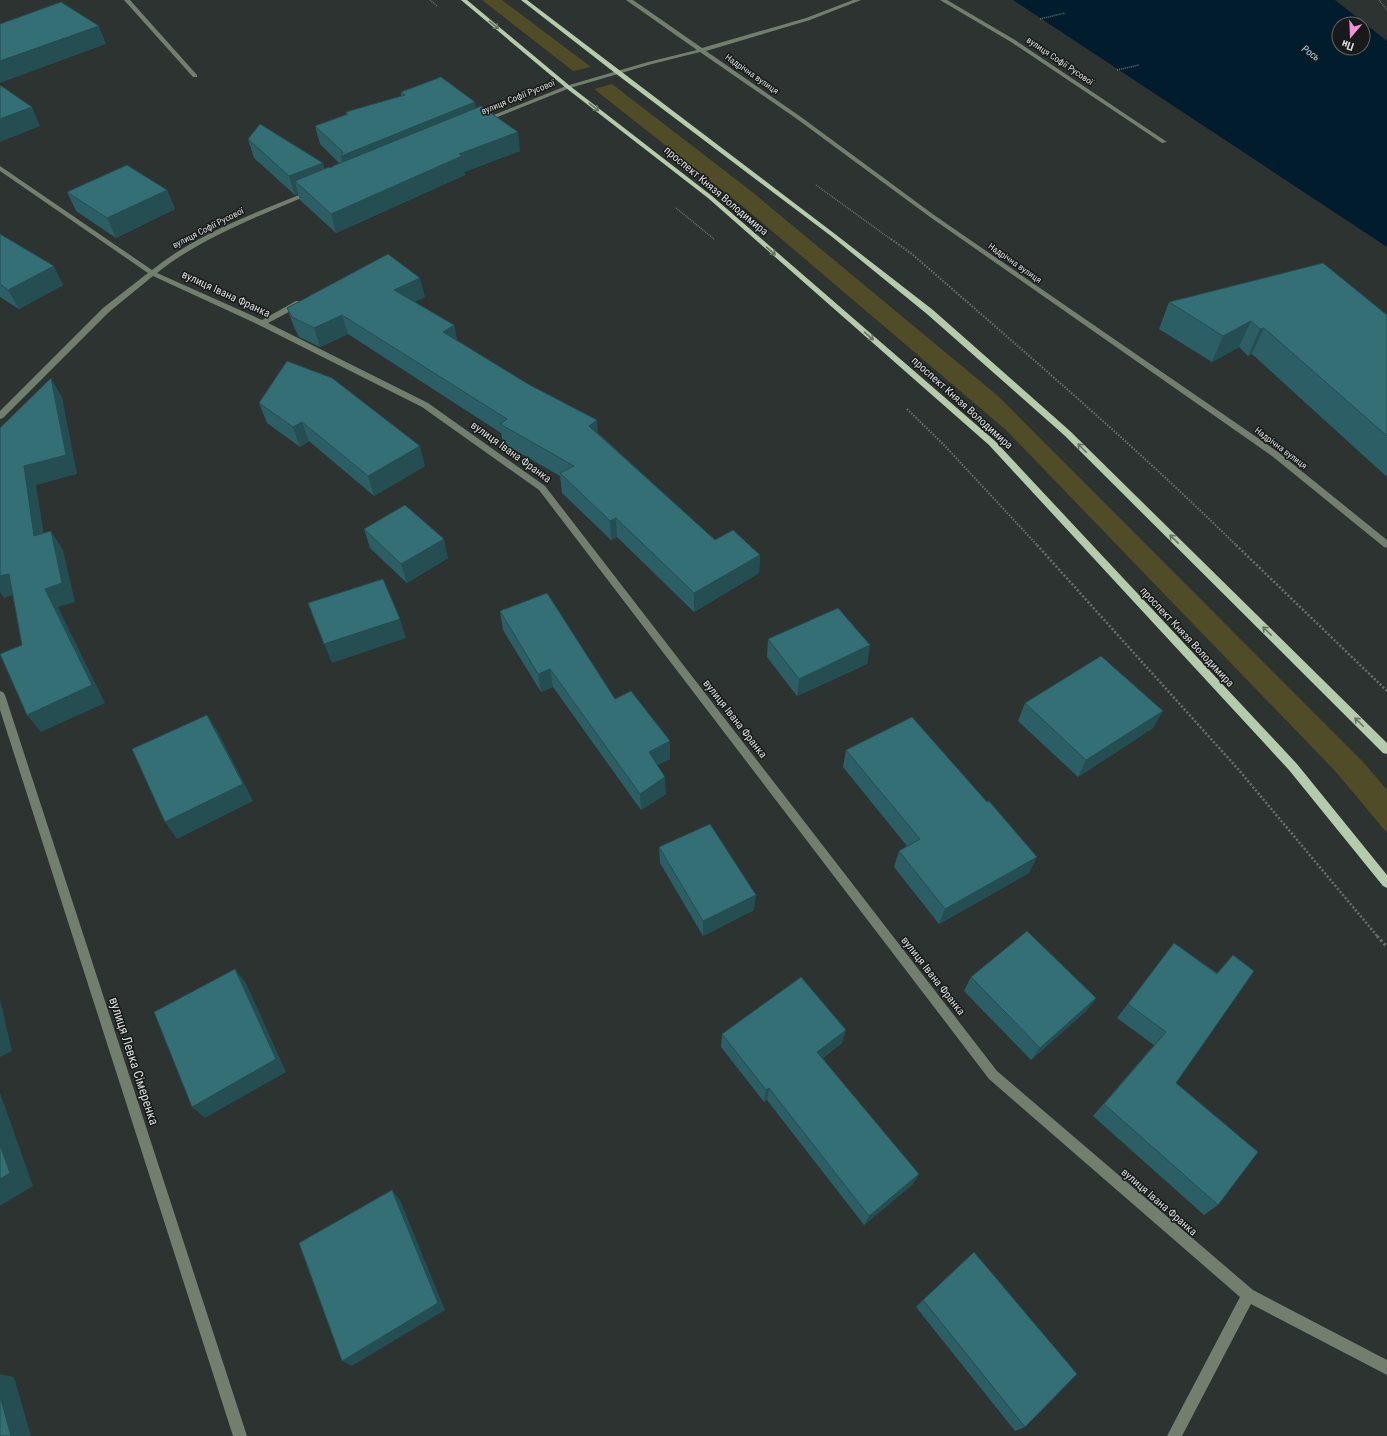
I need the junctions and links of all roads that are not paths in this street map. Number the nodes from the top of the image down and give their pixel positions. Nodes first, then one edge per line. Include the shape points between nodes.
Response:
1 (127, 0) edge
2 (464, 0) edge
3 (524, 0) edge
4 (629, 0) edge
5 (858, 0) edge
6 (944, 0) edge
7 (702, 50) junction
8 (616, 72) junction
9 (195, 76) dead end
10 (568, 87) junction
11 (478, 124) edge
12 (1164, 142) dead end
13 (0, 168) edge
14 (316, 190) edge
15 (152, 273) junction
16 (309, 298) edge
17 (262, 323) junction
18 (0, 416) edge
19 (1387, 545) edge
20 (0, 695) edge
21 (1386, 748) edge
22 (1387, 882) edge
23 (1248, 1295) junction
24 (1387, 1368) edge
25 (240, 1436) edge
26 (1174, 1436) edge

1 - 9 street
2 -> 10 main road, проспект Князя Володимира
3 - 8 main road
4 - 7 street, Надрічна вулиця
5 - 7 street, вулиця Софії Русової via 808,19
6 - 12 street, вулиця Софії Русової via 1013,41
7 - 8 street, вулиця Софії Русової
7 - 19 street, Надрічна вулиця via 932,216 1275,454
8 - 10 street, вулиця Софії Русової
21 -> 8 main road via 1067,433 930,312 833,235
10 - 11 street, вулиця Софії Русової
10 -> 22 main road, проспект Князя Володимира via 710,197 992,443 1293,767
13 - 15 street, вулиця Івана Франка
14 - 15 street, вулиця Софії Русової via 236,223 174,256
15 - 17 street, вулиця Івана Франка
15 - 18 street, вулиця Софії Русової via 106,310
16 - 17 street
17 - 23 street, вулиця Івана Франка via 425,405 542,488 993,1075
20 - 25 street, вулиця Левка Сімеренка
23 - 24 street, вулиця Івана Франка
23 - 26 street

